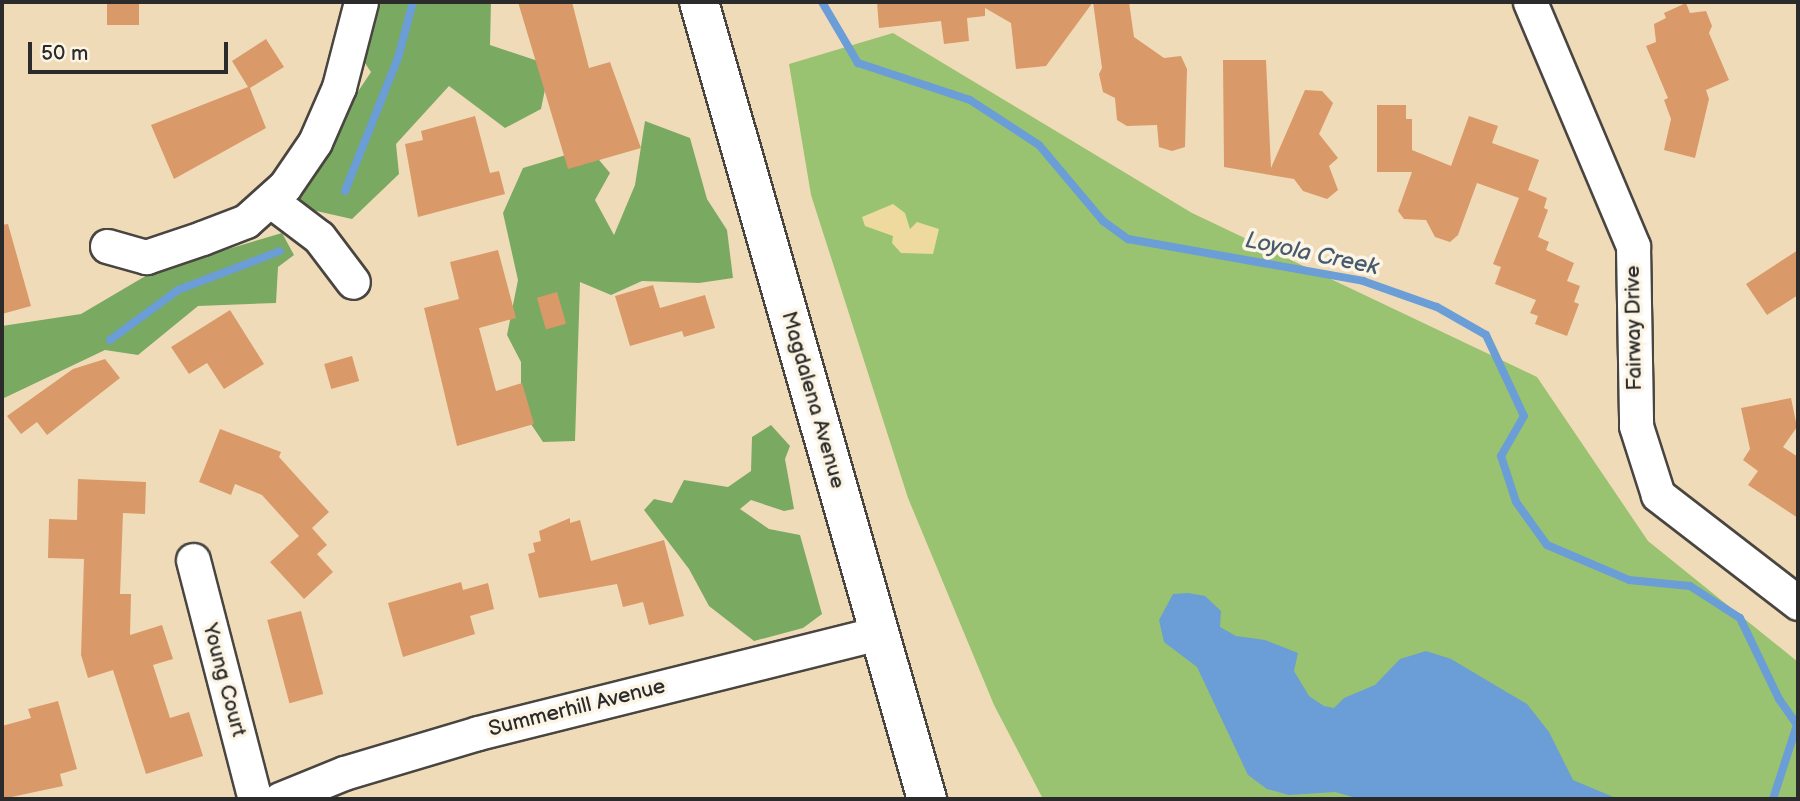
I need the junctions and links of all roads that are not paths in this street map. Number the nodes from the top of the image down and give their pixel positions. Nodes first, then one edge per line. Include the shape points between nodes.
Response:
1 (361, 2) edge
2 (699, 2) edge
3 (1530, 2) edge
4 (270, 200) junction
5 (107, 246) dead end
6 (353, 282) dead end
7 (193, 561) dead end
8 (1798, 603) edge
9 (880, 634) junction
10 (256, 799) edge
11 (280, 799) edge
12 (927, 799) edge

1 - 4 street via 339,88 315,142 285,187
2 - 9 main road, Magdalena Avenue
3 - 8 street, Fairway Drive via 1633,246 1636,426 1658,495
4 - 5 street via 246,221 146,257
4 - 6 street via 319,237
7 - 10 street, Young Court
9 - 11 street, Summerhill Avenue via 478,733 344,773
9 - 12 main road, Magdalena Avenue

